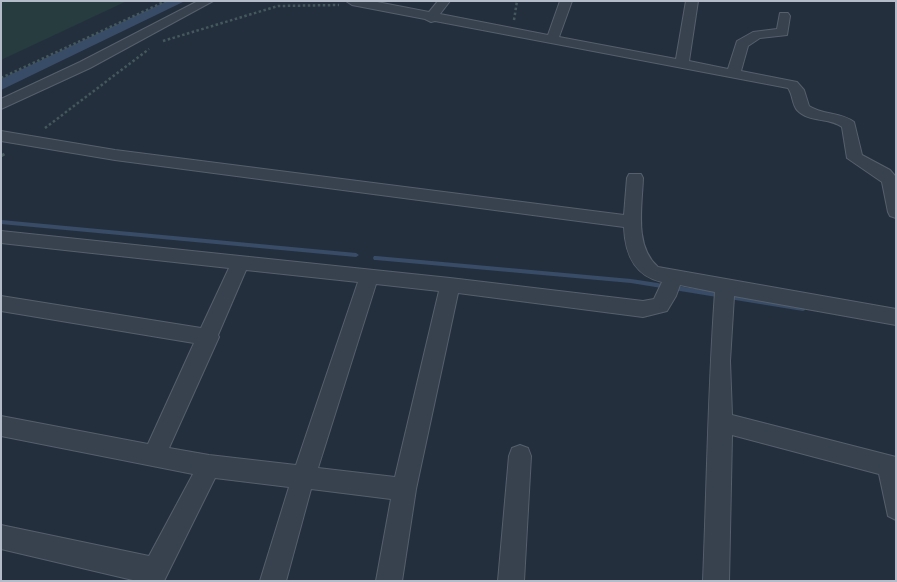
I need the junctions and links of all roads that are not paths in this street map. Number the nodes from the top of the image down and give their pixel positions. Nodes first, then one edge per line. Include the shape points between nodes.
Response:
1 (208, 1) edge
2 (352, 1) edge
3 (444, 1) edge
4 (566, 1) edge
5 (692, 1) edge
6 (371, 3) edge
7 (784, 16) dead end
8 (431, 18) junction
9 (552, 40) junction
10 (682, 64) junction
11 (734, 73) junction
12 (1, 105) edge
13 (1, 136) edge
14 (635, 178) dead end
15 (896, 212) edge
16 (634, 222) junction
17 (1, 237) edge
18 (240, 264) junction
19 (672, 277) junction
20 (369, 278) junction
21 (450, 285) junction
22 (726, 287) junction
23 (1, 302) edge
24 (896, 317) edge
25 (209, 337) junction
26 (721, 422) junction
27 (1, 426) edge
28 (154, 456) junction
29 (520, 456) dead end
30 (208, 466) junction
31 (892, 467) edge
32 (303, 478) junction
33 (404, 489) junction
34 (896, 508) edge
35 (1, 537) edge
36 (152, 576) edge
37 (273, 581) edge
38 (389, 581) edge
39 (511, 581) edge
40 (716, 581) edge

1 - 12 street
2 - 6 street
3 - 8 street
4 - 9 street
5 - 10 street
6 - 8 street
7 - 11 street via 783,32 757,34 742,44
8 - 9 street
9 - 10 street
10 - 11 street
11 - 15 street via 792,85 798,90 801,105 806,111 846,122 854,158 884,174 890,181
13 - 16 street via 115,155
14 - 16 street
16 - 19 street via 639,260 646,269
17 - 18 street
18 - 20 street
18 - 25 street
19 - 21 street via 667,296 660,306 642,309
19 - 22 street
20 - 21 street
20 - 32 street
21 - 33 street
22 - 24 street
22 - 26 street via 720,361
23 - 25 street
25 - 28 street
26 - 31 street
26 - 40 street
27 - 28 street
28 - 30 street
29 - 39 street
30 - 32 street
30 - 36 street
31 - 34 street
32 - 33 street
32 - 37 street
33 - 38 street
35 - 36 street

